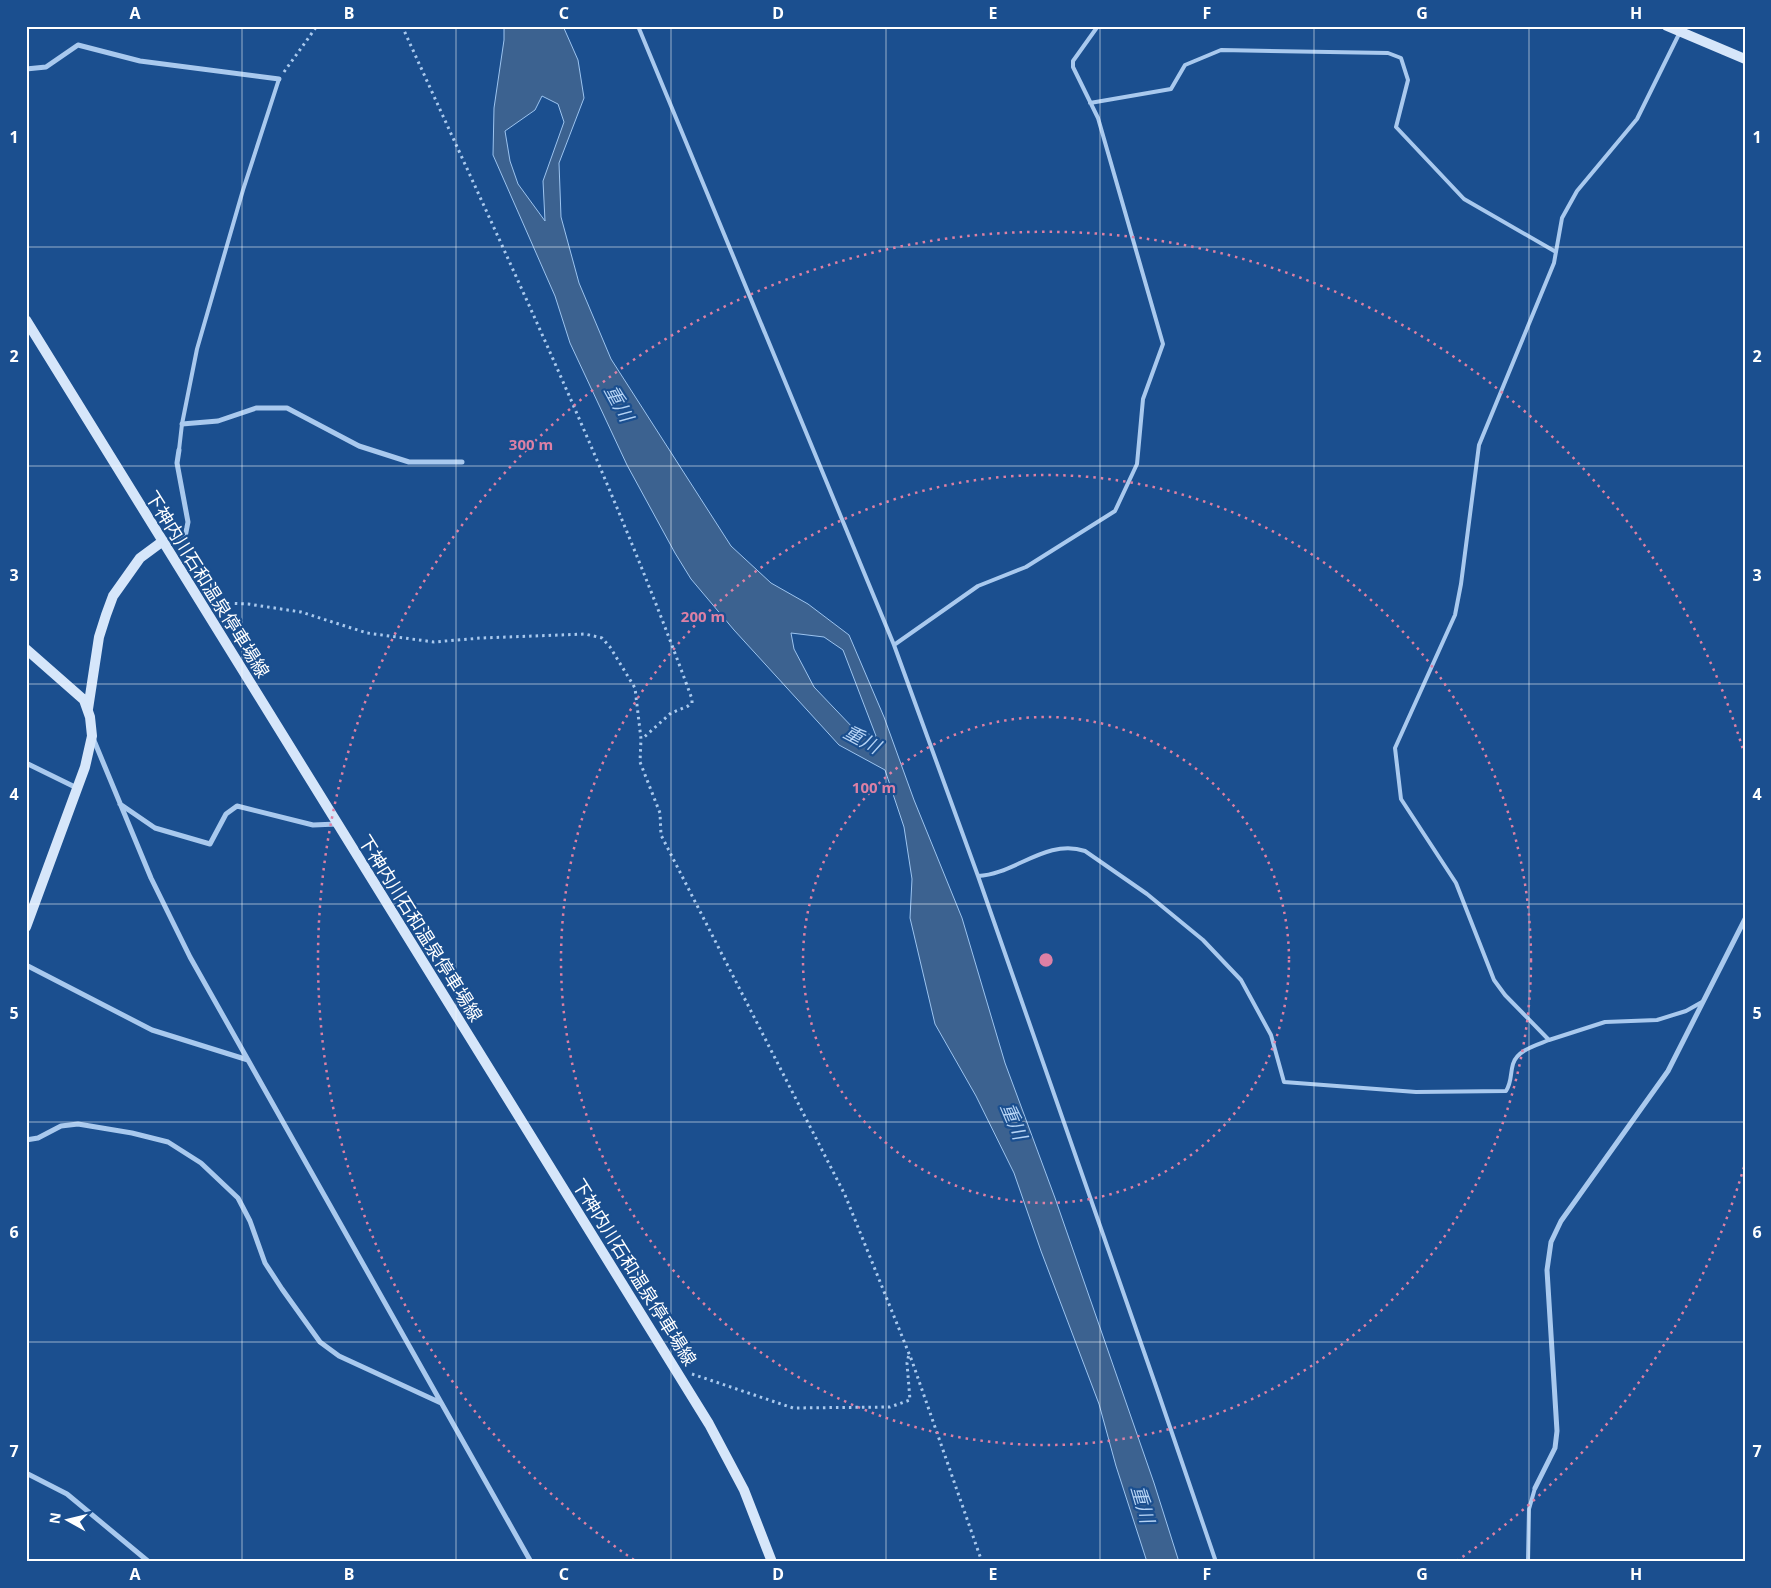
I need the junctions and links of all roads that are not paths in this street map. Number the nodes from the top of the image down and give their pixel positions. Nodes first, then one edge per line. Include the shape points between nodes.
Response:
1 (638, 26) edge
2 (1098, 26) edge
3 (1667, 26) edge
4 (1682, 29) edge
5 (1745, 59) edge
6 (26, 69) edge
7 (279, 79) joint
8 (1090, 103) junction
9 (1556, 252) junction
10 (26, 320) edge
11 (182, 424) junction
12 (179, 450) joint
13 (462, 462) dead end
14 (163, 541) junction
15 (894, 646) junction
16 (26, 649) edge
17 (88, 710) junction
18 (92, 736) junction
19 (26, 763) edge
20 (78, 788) junction
21 (120, 804) junction
22 (337, 824) junction
23 (978, 876) junction
24 (1745, 919) edge
25 (26, 927) edge
26 (26, 965) edge
27 (1702, 1002) junction
28 (1548, 1040) junction
29 (248, 1060) junction
30 (26, 1140) edge
31 (442, 1403) junction
32 (26, 1472) edge
33 (1535, 1488) joint
34 (149, 1562) edge
35 (531, 1562) edge
36 (772, 1562) edge
37 (1216, 1562) edge
38 (1528, 1562) edge

1 - 15 lane
2 - 8 lane via 1072,67
3 - 4 main road
4 - 5 main road
4 - 9 lane via 1637,119 1577,191 1562,218
6 - 7 street via 46,67 78,44 140,61
7 - 11 lane via 197,349
8 - 9 lane via 1171,89 1185,65 1221,50 1388,53 1400,58 1408,80 1396,127 1464,199
8 - 15 lane via 1098,118 1163,344 1143,399 1137,464 1115,511 1026,567 978,586
9 - 28 lane via 1479,445 1455,615 1395,748 1401,799 1456,883 1494,980
10 - 14 main road, 下神内川石和温泉停車場線
11 - 12 lane
11 - 13 street via 218,421 256,408 287,408 359,446 410,462
12 - 14 street via 177,463 188,522 185,536
14 - 17 main road via 140,558 113,596 99,637
14 - 22 main road, 下神内川石和温泉停車場線
15 - 23 lane
16 - 17 main road via 84,700
17 - 18 main road
18 - 20 main road
18 - 21 street
19 - 20 street
20 - 25 main road
21 - 22 street via 155,828 210,844 226,814 238,806 313,824
21 - 29 street via 190,958
22 - 36 main road, 下神内川石和温泉停車場線 via 709,1424 744,1490
23 - 28 lane via 989,876 1058,849 1074,847 1084,851 1147,894 1203,940 1241,980 1271,1035 1284,1082 1416,1092 1506,1091 1513,1062 1528,1048
23 - 37 lane
24 - 27 street
26 - 29 street via 152,1030
27 - 28 lane via 1657,1020 1605,1022
27 - 33 street via 1668,1071 1561,1221 1551,1242 1547,1270 1557,1431 1555,1448
29 - 31 street
30 - 31 street via 38,1138 61,1126 78,1124 168,1142 200,1163 238,1198 265,1263 320,1342 339,1356
31 - 35 street
32 - 34 street via 66,1494
33 - 38 lane via 1529,1509

